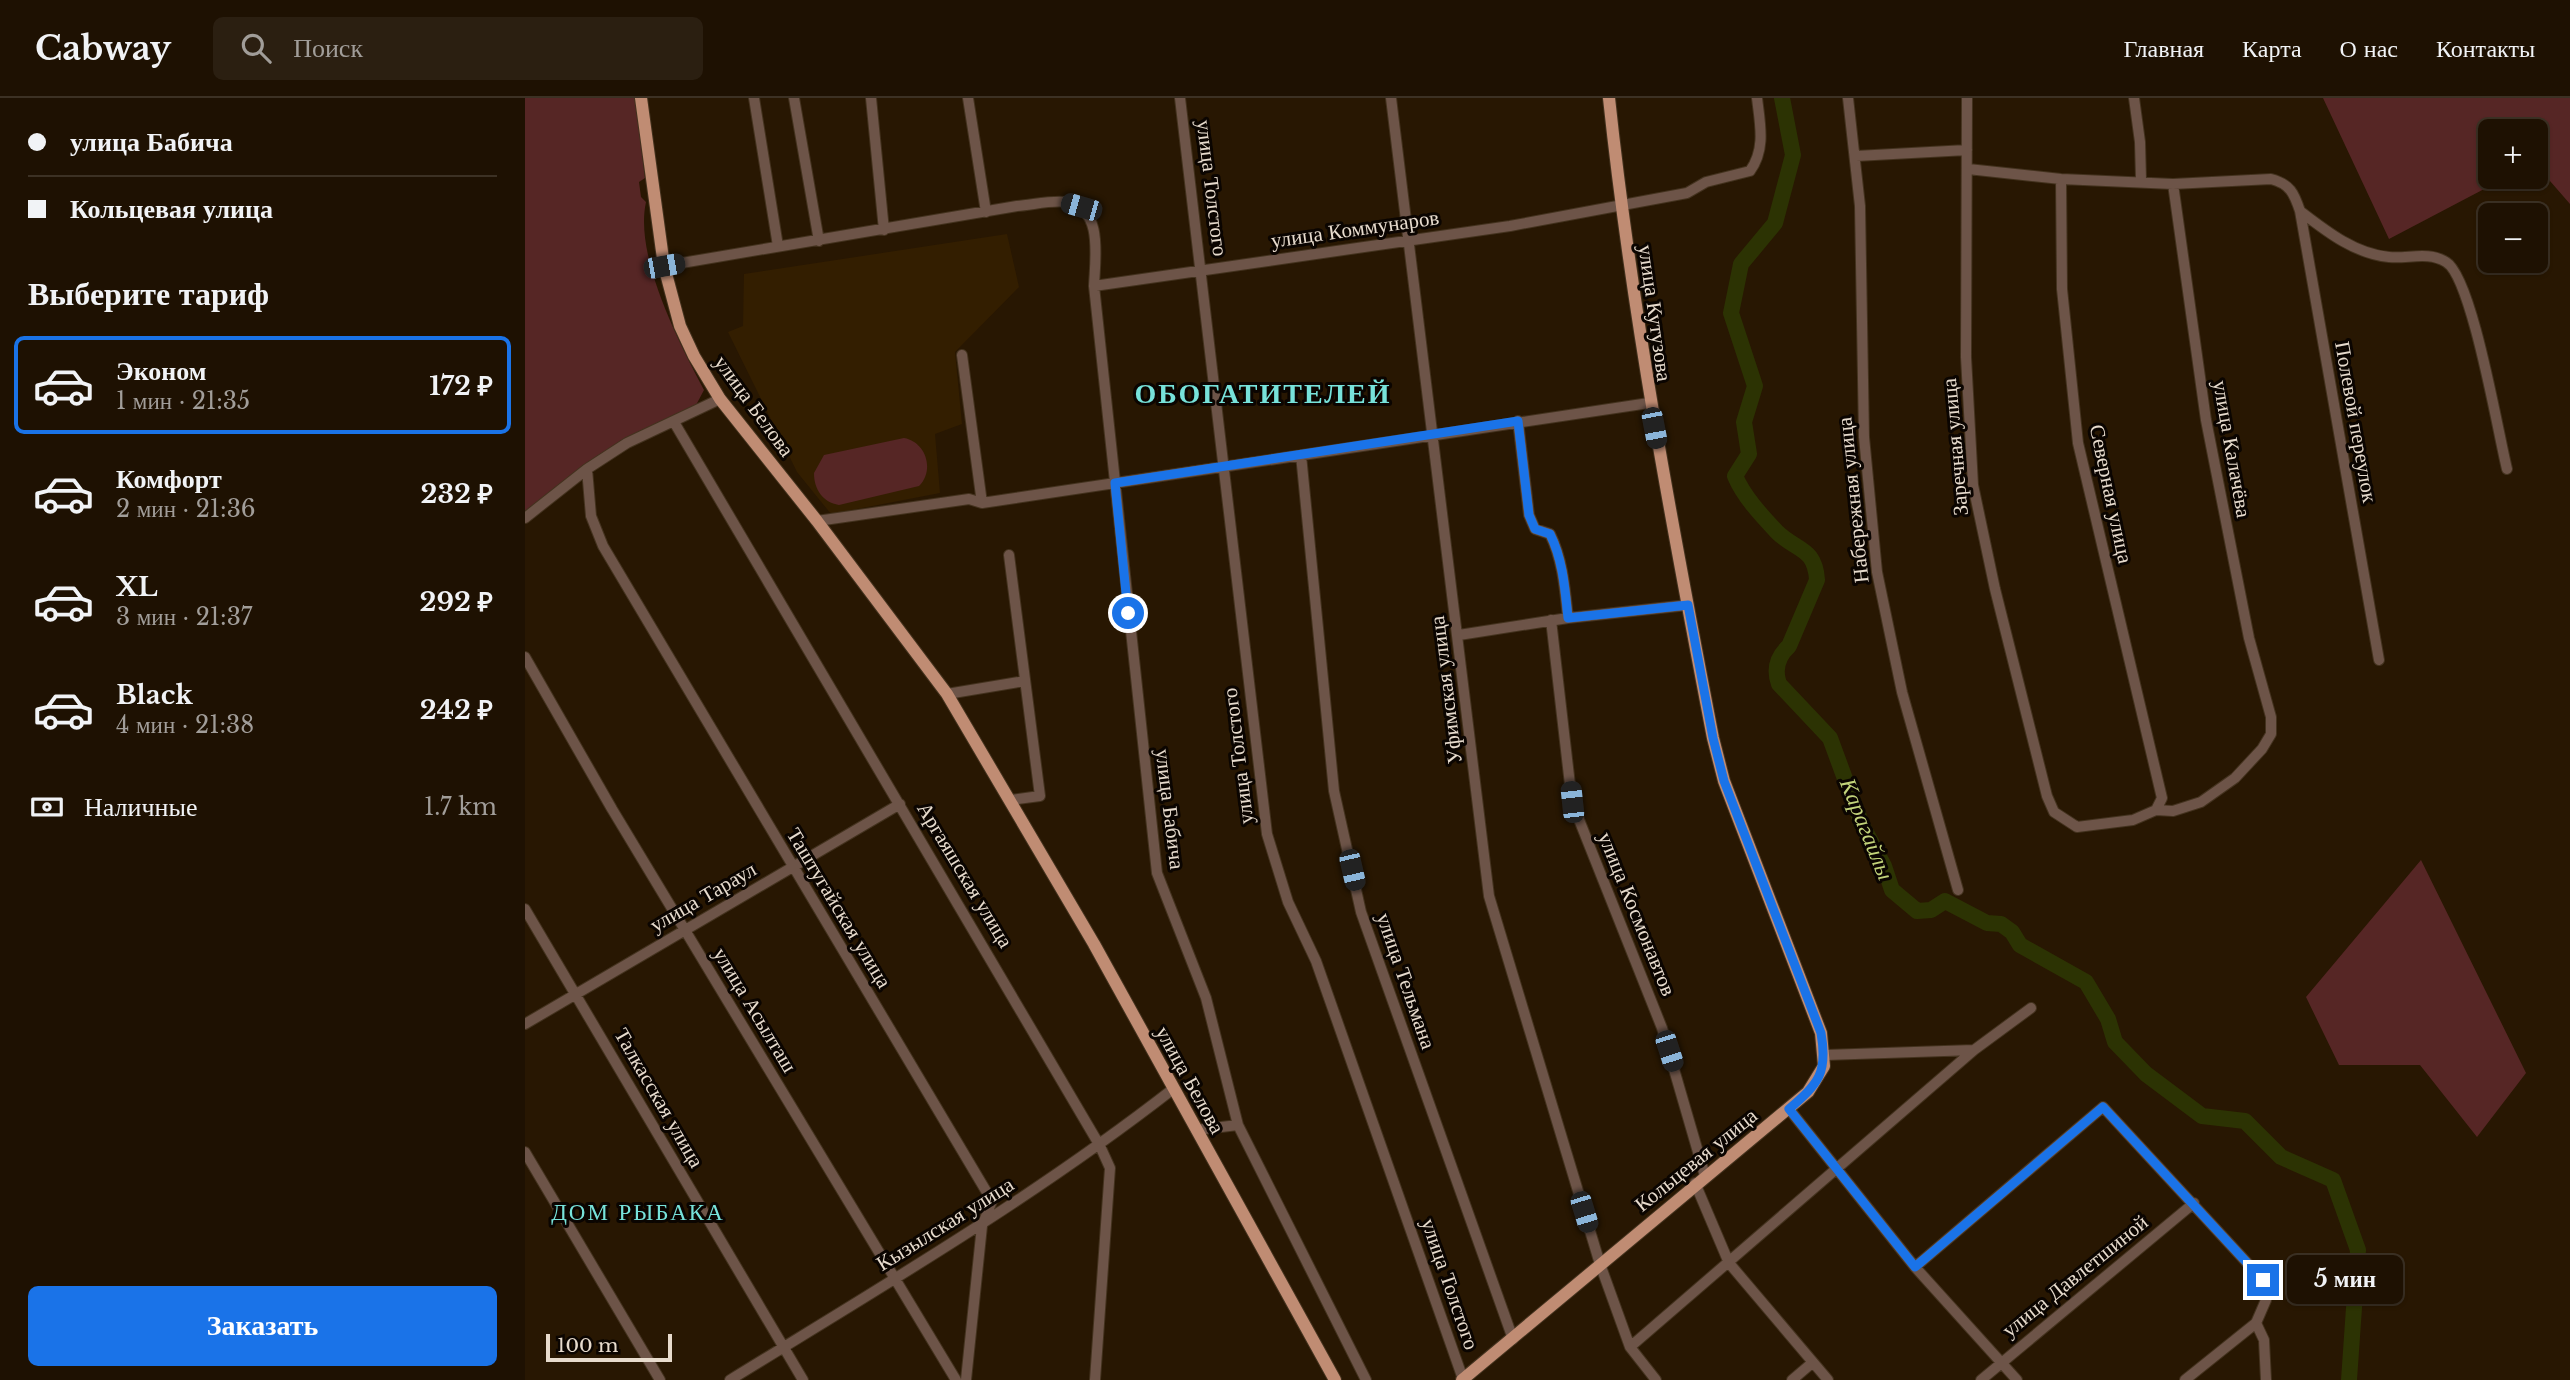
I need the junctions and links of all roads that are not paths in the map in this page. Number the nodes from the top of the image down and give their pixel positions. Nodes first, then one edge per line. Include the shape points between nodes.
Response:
1 (641, 98) edge
2 (754, 98) edge
3 (795, 98) edge
4 (871, 98) edge
5 (968, 98) edge
6 (1181, 98) edge
7 (1391, 98) edge
8 (1609, 98) edge
9 (1757, 98) edge
10 (1848, 98) edge
11 (1968, 98) edge
12 (2134, 98) edge
13 (1968, 150) junction
14 (1856, 156) junction
15 (1968, 169) junction
16 (2061, 179) junction
17 (2141, 180) junction
18 (2173, 184) junction
19 (1621, 208) junction
20 (2300, 211) junction
21 (986, 212) junction
22 (884, 230) junction
23 (819, 241) junction
24 (1407, 241) junction
25 (778, 246) junction
26 (664, 266) junction
27 (1203, 270) junction
28 (1094, 286) junction
29 (962, 355) dead end
30 (720, 398) junction
31 (1649, 403) junction
32 (1518, 421) junction
33 (674, 422) junction
34 (1434, 433) junction
35 (1301, 455) junction
36 (1224, 465) junction
37 (587, 469) junction
38 (2507, 469) dead end
39 (1115, 483) junction
40 (982, 503) junction
41 (525, 518) edge
42 (817, 521) junction
43 (1009, 555) dead end
44 (1688, 605) junction
45 (1568, 618) junction
46 (1551, 620) junction
47 (1459, 635) junction
48 (525, 657) edge
49 (2379, 660) dead end
50 (1025, 681) junction
51 (947, 694) junction
52 (1011, 800) junction
53 (900, 804) junction
54 (2156, 810) junction
55 (792, 868) junction
56 (1958, 890) dead end
57 (525, 909) edge
58 (685, 930) junction
59 (575, 994) junction
60 (2031, 1009) dead end
61 (525, 1024) edge
62 (1974, 1050) junction
63 (1825, 1055) junction
64 (1173, 1089) junction
65 (1789, 1109) junction
66 (1238, 1125) junction
67 (1196, 1130) junction
68 (1100, 1146) junction
69 (525, 1152) edge
70 (1838, 1171) junction
71 (1700, 1180) junction
72 (2194, 1203) junction
73 (982, 1226) junction
74 (1729, 1263) junction
75 (1600, 1264) junction
76 (1915, 1267) junction
77 (894, 1280) junction
78 (2256, 1323) junction
79 (1513, 1339) junction
80 (783, 1347) junction
81 (1630, 1347) junction
82 (2001, 1362) junction
83 (1812, 1363) junction
84 (1462, 1379) edge
85 (660, 1380) edge
86 (730, 1380) edge
87 (803, 1380) edge
88 (956, 1380) edge
89 (966, 1380) edge
90 (1095, 1380) edge
91 (1335, 1380) edge
92 (1366, 1380) edge
93 (1656, 1380) edge
94 (1792, 1380) edge
95 (1828, 1380) edge
96 (1981, 1380) edge
97 (2017, 1380) edge
98 (2185, 1380) edge
99 (2266, 1380) edge

1 - 26 main road, улица Белова
2 - 25 street
3 - 23 street
4 - 22 street
5 - 21 street
6 - 27 street, улица Толстого
7 - 24 street, Уфимская улица
8 - 19 main road, улица Кутузова
9 - 19 street, улица Коммунаров via 1761,145 1750,171 1706,181 1687,193
10 - 14 street, Набережная улица
11 - 13 street, Заречная улица
12 - 17 street
13 - 14 street
13 - 15 street, Заречная улица
14 - 56 street, Набережная улица via 1864,437 1877,572 1902,692
15 - 16 street
15 - 54 street, Заречная улица via 1966,357 1973,485 2047,796 2054,812 2077,827 2118,823
16 - 17 street
16 - 54 street, Северная улица via 2062,289 2078,443 2162,798
17 - 18 street
18 - 20 street, Полевой переулок via 2271,179 2284,182 2293,191
18 - 54 street, улица Калачёва via 2206,420 2271,734 2235,778 2201,802 2173,811
19 - 24 street, улица Коммунаров
19 - 31 main road, улица Кутузова
20 - 38 street via 2329,234 2363,251 2430,257 2455,269 2471,312
20 - 49 street, Полевой переулок
21 - 22 street
21 - 28 street, улица Бабича via 1065,202 1081,207 1091,222 1095,242
22 - 23 street
23 - 25 street
24 - 27 street, улица Коммунаров
24 - 34 street, Уфимская улица
25 - 26 street
26 - 30 main road, улица Белова via 680,326
27 - 28 street, улица Коммунаров
27 - 36 street, улица Толстого
28 - 39 street, улица Бабича
29 - 40 street
30 - 33 street
30 - 42 main road, улица Белова
31 - 32 street
31 - 44 main road, улица Кутузова
32 - 34 street
32 - 45 street via 1529,515 1535,529 1550,534 1555,545
33 - 37 street via 627,443
33 - 53 street, Аргаяшская улица
34 - 35 street
34 - 47 street, Уфимская улица
35 - 36 street
35 - 79 street, улица Тельмана via 1334,791 1361,912
36 - 39 street
36 - 84 street, улица Толстого via 1267,834
37 - 41 street
37 - 55 street, Таштугайская улица via 591,516 603,545
39 - 40 street
39 - 66 street, улица Бабича via 1157,873 1206,998
40 - 42 street via 969,499
42 - 51 main road, улица Белова
43 - 50 street
44 - 45 street
44 - 63 main road, улица Кутузова via 1724,781 1821,1033
45 - 46 street
46 - 47 street
46 - 71 street, улица Космонавтов via 1572,802 1662,1028
47 - 75 street, Уфимская улица via 1489,896
48 - 58 street, улица Асылташ
50 - 51 street
50 - 52 street via 1040,796
51 - 52 main road, улица Белова
52 - 64 main road, улица Белова
53 - 55 street, улица Тараул
53 - 68 street, Аргаяшская улица
55 - 58 street, улица Тараул
55 - 73 street, Таштугайская улица via 992,1200
57 - 59 street, Талкасская улица
58 - 59 street, улица Тараул
58 - 77 street, улица Асылташ
59 - 61 street, улица Тараул
59 - 80 street, Талкасская улица
60 - 62 street
62 - 63 street
62 - 70 street
63 - 65 main road, Кольцевая улица via 1817,1082
64 - 67 main road, улица Белова
64 - 68 street, Кызылская улица
65 - 70 street
65 - 71 main road, Кольцевая улица
66 - 67 street
66 - 92 street, улица Бабича
67 - 91 main road, улица Белова
68 - 73 street, Кызылская улица
68 - 90 street, Аргаяшская улица via 1110,1168
69 - 85 street
70 - 74 street
70 - 76 street
71 - 74 street, улица Космонавтов
71 - 75 main road, Кольцевая улица
72 - 76 street via 2103,1107
72 - 78 street via 2263,1280 2266,1300
72 - 82 street, улица Давлетшиной
73 - 77 street, Кызылская улица
73 - 89 street, Таштугайская улица
74 - 81 street
74 - 83 street, улица Космонавтов
75 - 79 main road, Кольцевая улица
75 - 81 street, Уфимская улица
76 - 82 street
77 - 80 street, Кызылская улица
77 - 88 street, улица Асылташ
78 - 98 street
78 - 99 street via 2264,1340
79 - 84 main road, Кольцевая улица
80 - 86 street, Кызылская улица
80 - 87 street, Талкасская улица
81 - 93 street, Уфимская улица
82 - 96 street, улица Давлетшиной
82 - 97 street
83 - 94 street
83 - 95 street, улица Космонавтов

